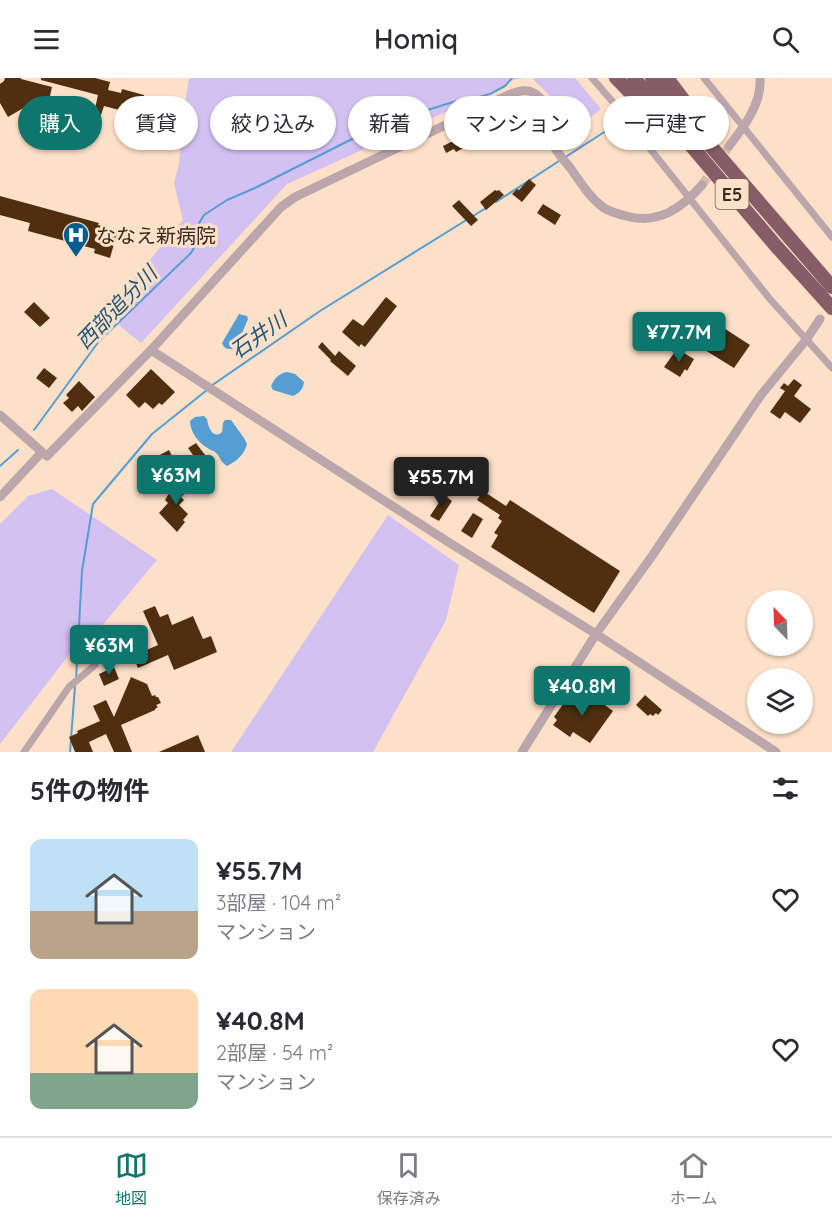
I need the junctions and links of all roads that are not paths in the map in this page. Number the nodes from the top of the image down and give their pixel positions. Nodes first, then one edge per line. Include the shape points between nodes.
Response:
1 (592, 78) edge
2 (616, 78) edge
3 (634, 78) edge
4 (652, 78) edge
5 (667, 78) edge
6 (704, 78) edge
7 (760, 78) edge
8 (744, 127) junction
9 (729, 146) tunnel mouth
10 (702, 185) tunnel mouth
11 (749, 191) junction
12 (691, 199) junction
13 (832, 237) edge
14 (776, 246) junction
15 (832, 287) edge
16 (832, 308) edge
17 (820, 319) dead end
18 (806, 340) junction
19 (151, 350) junction
20 (832, 368) edge
21 (0, 415) edge
22 (42, 452) junction
23 (0, 497) edge
24 (596, 634) junction
25 (95, 665) dead end
26 (24, 752) edge
27 (522, 752) edge
28 (776, 752) edge

1 - 12 street
2 - 14 highway
3 - 14 highway, E5
4 - 11 highway, E5
5 - 11 highway
6 - 8 street
7 - 8 street via 758,98
8 - 9 street
8 - 13 street
10 - 12 street
11 - 15 highway, E5
12 - 18 street
12 - 19 street via 647,219 606,209 585,189 548,135 543,102 535,93 518,91 295,197 281,207
14 - 16 highway, E5
17 - 18 street
18 - 20 street
18 - 24 street via 761,395
19 - 22 street via 47,456
19 - 24 street
21 - 22 street
22 - 23 street
24 - 27 street
24 - 28 street
25 - 26 street via 69,687

